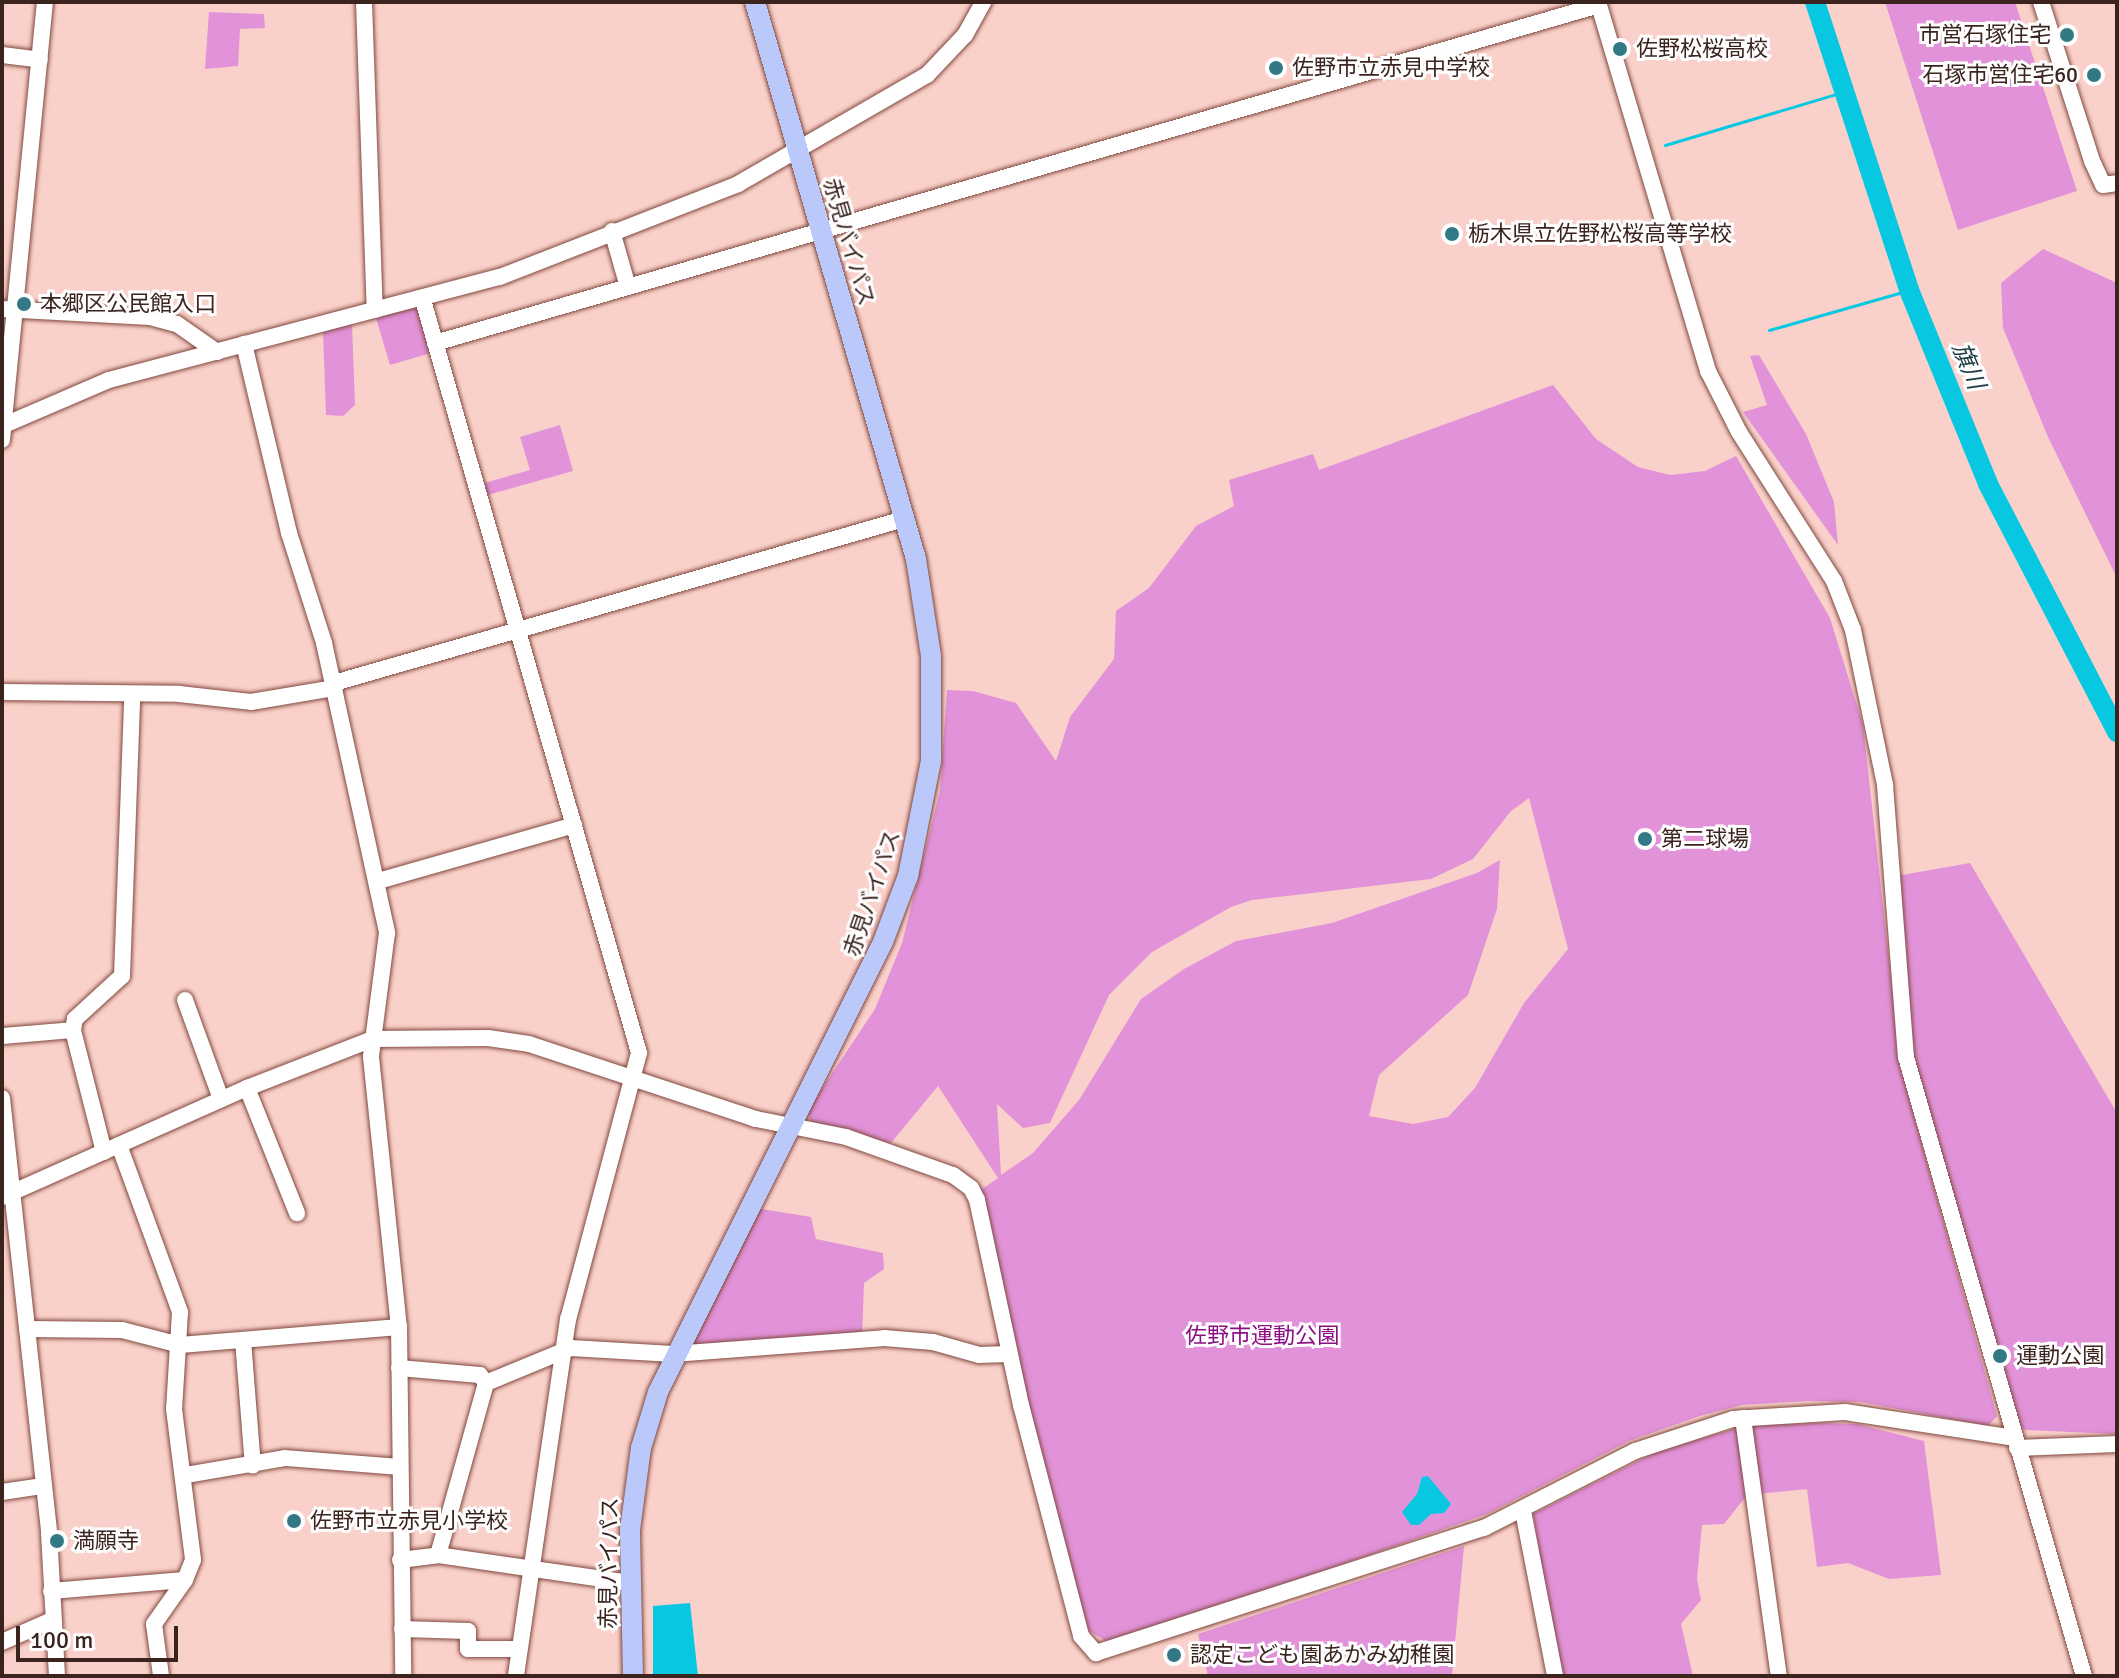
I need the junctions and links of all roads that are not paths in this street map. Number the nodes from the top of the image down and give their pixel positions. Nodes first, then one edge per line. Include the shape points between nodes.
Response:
1 (45, 2) edge
2 (364, 2) edge
3 (755, 2) edge
4 (983, 2) edge
5 (2041, 2) edge
6 (1599, 4) edge
7 (2, 55) edge
8 (40, 60) junction
9 (798, 153) junction
10 (2117, 183) edge
11 (612, 231) junction
12 (822, 232) junction
13 (628, 287) junction
14 (423, 300) junction
15 (10, 309) edge
16 (375, 310) junction
17 (435, 343) junction
18 (244, 344) junction
19 (217, 352) junction
20 (3, 430) edge
21 (904, 519) junction
22 (518, 630) junction
23 (334, 686) junction
24 (2, 692) edge
25 (132, 697) junction
26 (574, 825) junction
27 (378, 881) junction
28 (185, 1000) dead end
29 (73, 1030) junction
30 (2, 1036) edge
31 (373, 1039) junction
32 (633, 1076) junction
33 (247, 1088) junction
34 (2, 1098) edge
35 (221, 1099) junction
36 (789, 1125) junction
37 (112, 1148) junction
38 (8, 1195) edge
39 (297, 1213) dead end
40 (399, 1327) junction
41 (27, 1329) junction
42 (243, 1340) junction
43 (180, 1345) junction
44 (563, 1352) junction
45 (673, 1354) junction
46 (1009, 1354) junction
47 (399, 1368) junction
48 (486, 1383) junction
49 (1743, 1418) junction
50 (2016, 1443) junction
51 (2117, 1444) edge
52 (253, 1466) junction
53 (399, 1467) junction
54 (186, 1475) junction
55 (42, 1486) junction
56 (2, 1492) edge
57 (1523, 1511) junction
58 (438, 1555) junction
59 (400, 1560) junction
60 (530, 1569) junction
61 (185, 1580) junction
62 (629, 1583) junction
63 (51, 1591) junction
64 (52, 1620) junction
65 (402, 1629) junction
66 (2, 1642) edge
67 (519, 1649) junction
68 (57, 1676) edge
69 (161, 1676) edge
70 (403, 1676) edge
71 (516, 1676) edge
72 (633, 1676) edge
73 (1555, 1676) edge
74 (1779, 1676) edge
75 (2084, 1676) edge

1 - 8 street
2 - 16 street
3 - 9 main road, 赤見バイパス
4 - 9 street via 965,35 927,75
5 - 10 street via 2092,161 2103,185
6 - 12 street
6 - 50 street via 1708,371 1739,432 1834,581 1853,630 1885,785 1906,1057
7 - 8 street
8 - 15 street
9 - 11 street via 738,184
9 - 12 main road, 赤見バイパス
11 - 13 street
11 - 14 street via 549,259
12 - 13 street
12 - 21 main road, 赤見バイパス
13 - 17 street
14 - 16 street
14 - 17 street
15 - 19 street via 163,319 198,335
15 - 20 street
16 - 18 street
17 - 22 street
18 - 19 street
18 - 23 street via 289,533
19 - 20 street via 109,380
21 - 22 street
21 - 36 main road, 赤見バイパス via 923,590 931,656 933,725 923,810 908,876 883,942
22 - 23 street
22 - 26 street
23 - 25 street via 251,702 179,694
23 - 27 street
24 - 25 street
25 - 29 street via 122,976 75,1019
26 - 27 street
26 - 32 street via 639,1053
27 - 31 street via 387,933
28 - 35 street
29 - 30 street
29 - 37 street
31 - 32 street via 488,1038 582,1058
31 - 33 street
31 - 40 street via 372,1082
32 - 36 street via 756,1119
32 - 44 street via 578,1271
33 - 35 street
33 - 39 street
34 - 38 street
35 - 37 street
36 - 45 main road, 赤見バイパス
36 - 46 street via 898,1153 971,1188
37 - 38 street
37 - 43 street via 174,1286
38 - 41 street
40 - 42 street
40 - 47 street
41 - 43 street via 122,1330
41 - 55 street
42 - 43 street
42 - 52 street
43 - 54 street via 174,1409
44 - 45 street
44 - 48 street
44 - 60 street
45 - 46 street via 884,1338 933,1342 979,1355
45 - 62 main road, 赤見バイパス via 639,1462
46 - 57 street via 1081,1636 1096,1653 1354,1572
47 - 48 street via 480,1375
47 - 53 street
48 - 58 street
49 - 50 street via 1845,1412
49 - 57 street via 1656,1442
49 - 74 street
50 - 51 street
50 - 75 street
52 - 53 street via 285,1458
52 - 54 street
53 - 59 street
54 - 61 street via 193,1560
55 - 56 street
55 - 63 street
57 - 73 street
58 - 59 street
58 - 60 street
59 - 65 street
60 - 62 street
60 - 67 street
61 - 63 street
61 - 69 street via 154,1624
62 - 72 main road, 赤見バイパス
63 - 64 street
64 - 66 street
64 - 68 street
65 - 67 street via 468,1631 468,1649
65 - 70 street
67 - 71 street

